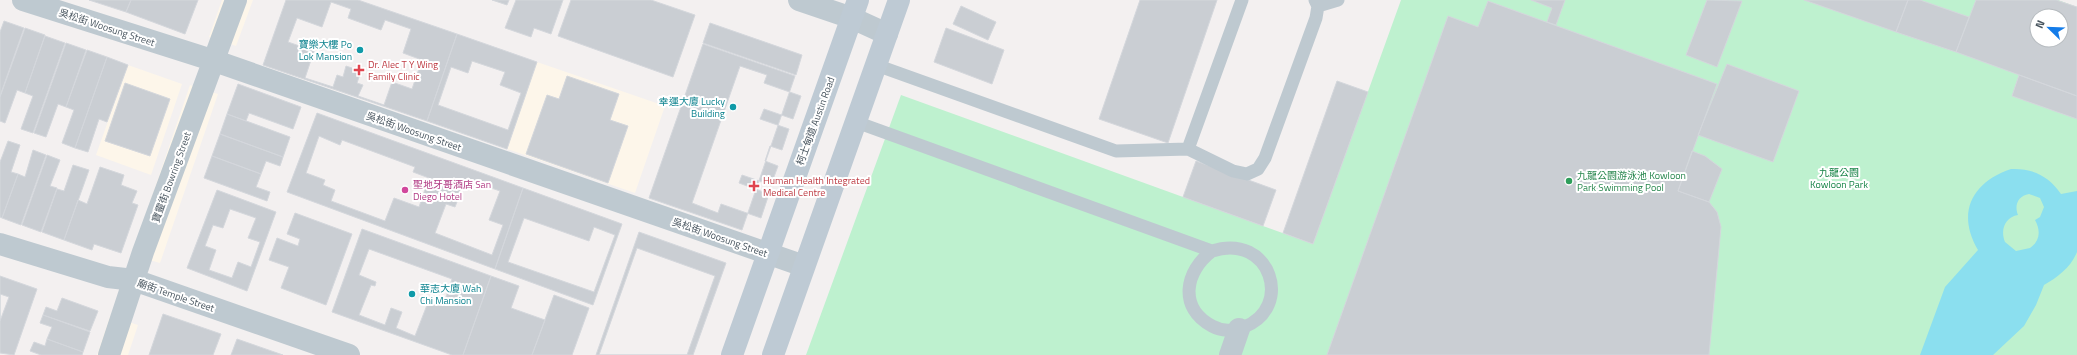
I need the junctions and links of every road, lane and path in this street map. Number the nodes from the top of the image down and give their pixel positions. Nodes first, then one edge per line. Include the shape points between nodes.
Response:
1 (23, 0) edge
2 (236, 0) edge
3 (799, 0) edge
4 (899, 0) edge
5 (1242, 0) edge
6 (1338, 0) edge
7 (1316, 3) edge
8 (855, 9) edge
9 (887, 34) junction
10 (215, 61) junction
11 (876, 65) junction
12 (856, 122) junction
13 (1188, 149) junction
14 (0, 244) edge
15 (1212, 251) junction
16 (767, 253) junction
17 (804, 266) junction
18 (134, 280) junction
19 (1240, 329) junction
20 (108, 355) edge
21 (349, 355) edge
22 (732, 355) edge
23 (773, 355) edge
24 (1230, 355) edge

1 - 10 street, 吳松街 Woosung Street
2 - 10 street, 寶靈街 Bowring Street
3 - 8 street
4 - 9 main road
5 - 13 lane
6 - 7 lane
7 - 13 lane via 1313,26 1262,164 1253,172 1240,173
8 - 9 street
8 - 16 main road, 柯士甸道 Austin Road
9 - 11 main road
10 - 16 street, 吳松街 Woosung Street
10 - 18 street, 寶靈街 Bowring Street
11 - 12 main road
11 - 13 lane via 1116,151
12 - 15 lane
12 - 17 main road
14 - 18 street, 廟街 Temple Street via 108,277
15 - 19 lane via 1194,268 1190,279 1191,303 1205,322 1216,328
15 - 19 lane via 1232,247 1243,249 1260,260 1270,278 1271,291 1262,315 1252,324
16 - 17 street, 吳松街 Woosung Street
16 - 22 main road, 柯士甸道 Austin Road
17 - 23 main road
18 - 20 street, 寶靈街 Bowring Street
18 - 21 street, 廟街 Temple Street
19 - 24 street

